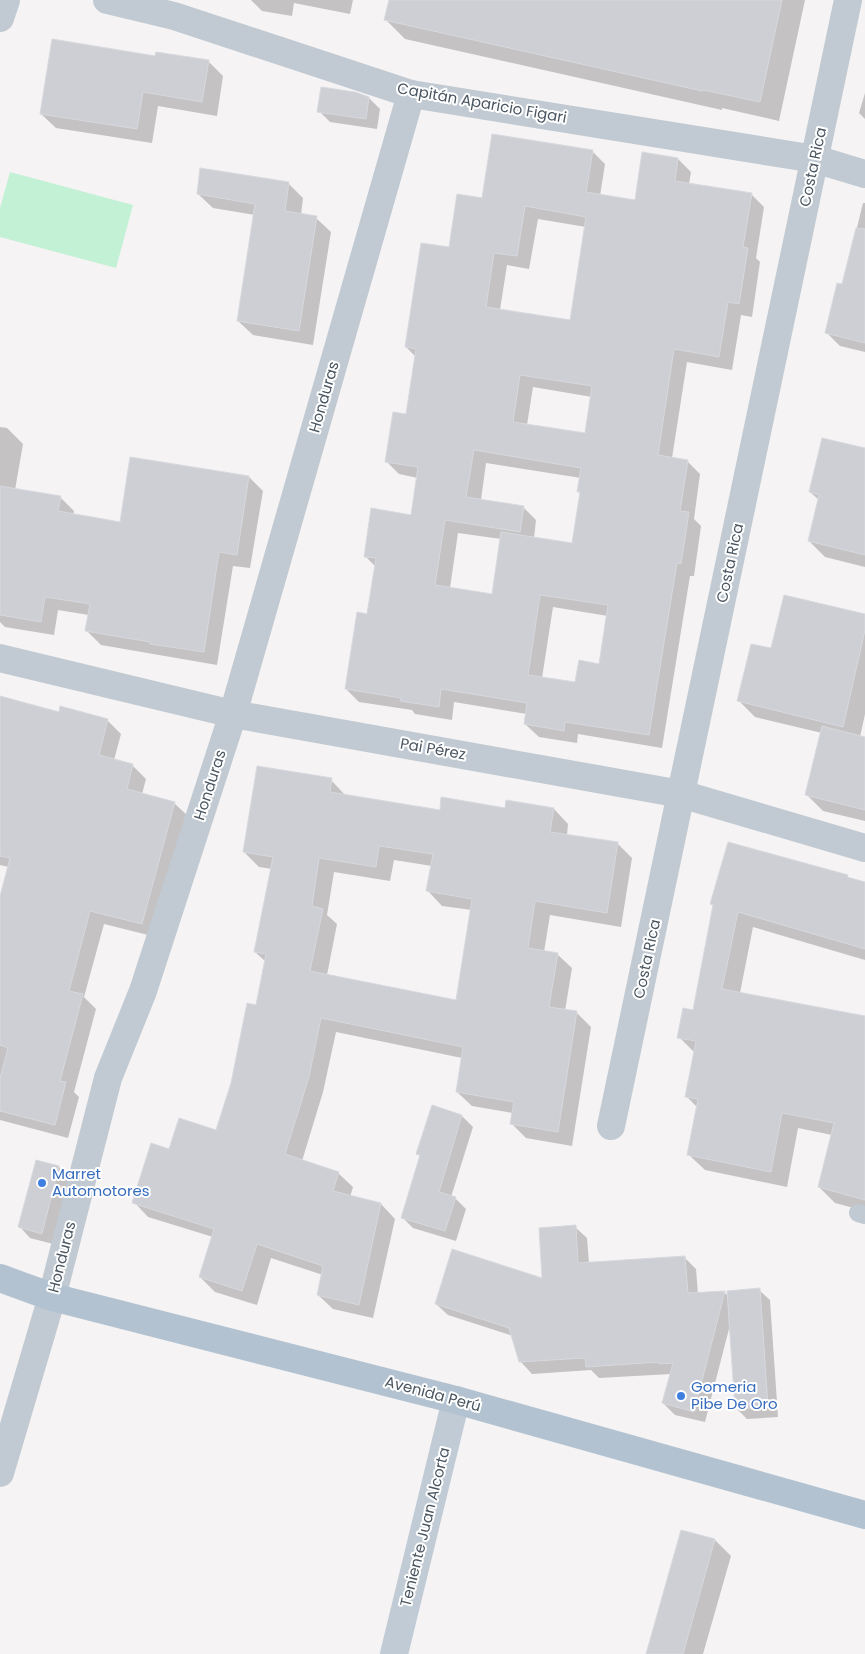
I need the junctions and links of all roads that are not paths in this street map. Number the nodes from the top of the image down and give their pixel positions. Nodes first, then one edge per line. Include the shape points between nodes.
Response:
1 (6, 0) edge
2 (107, 0) edge
3 (848, 0) edge
4 (175, 8) edge
5 (0, 18) edge
6 (411, 94) junction
7 (815, 159) junction
8 (865, 174) edge
9 (0, 658) edge
10 (233, 714) junction
11 (681, 794) junction
12 (865, 848) edge
13 (612, 1126) dead end
14 (0, 1278) edge
15 (52, 1297) junction
16 (456, 1400) junction
17 (0, 1473) edge
18 (865, 1515) edge
19 (394, 1654) edge

1 - 5 street
2 - 4 street, Capitán Aparicio Figari
3 - 7 street, Costa Rica
4 - 6 street, Capitán Aparicio Figari
6 - 7 street, Capitán Aparicio Figari
6 - 10 street, Honduras
7 - 8 street, Capitán Aparicio Figari
7 - 11 street, Costa Rica
9 - 10 street, Pai Pérez
10 - 11 street, Pai Pérez
10 - 15 street, Honduras via 143,991 108,1078
11 - 12 street, Pai Pérez
11 - 13 street, Costa Rica
14 - 15 main road, Avenida Perú
15 - 16 main road, Avenida Perú
15 - 17 street, Honduras
16 - 18 main road, Avenida Perú
16 - 19 street, Teniente Juan Alcorta

